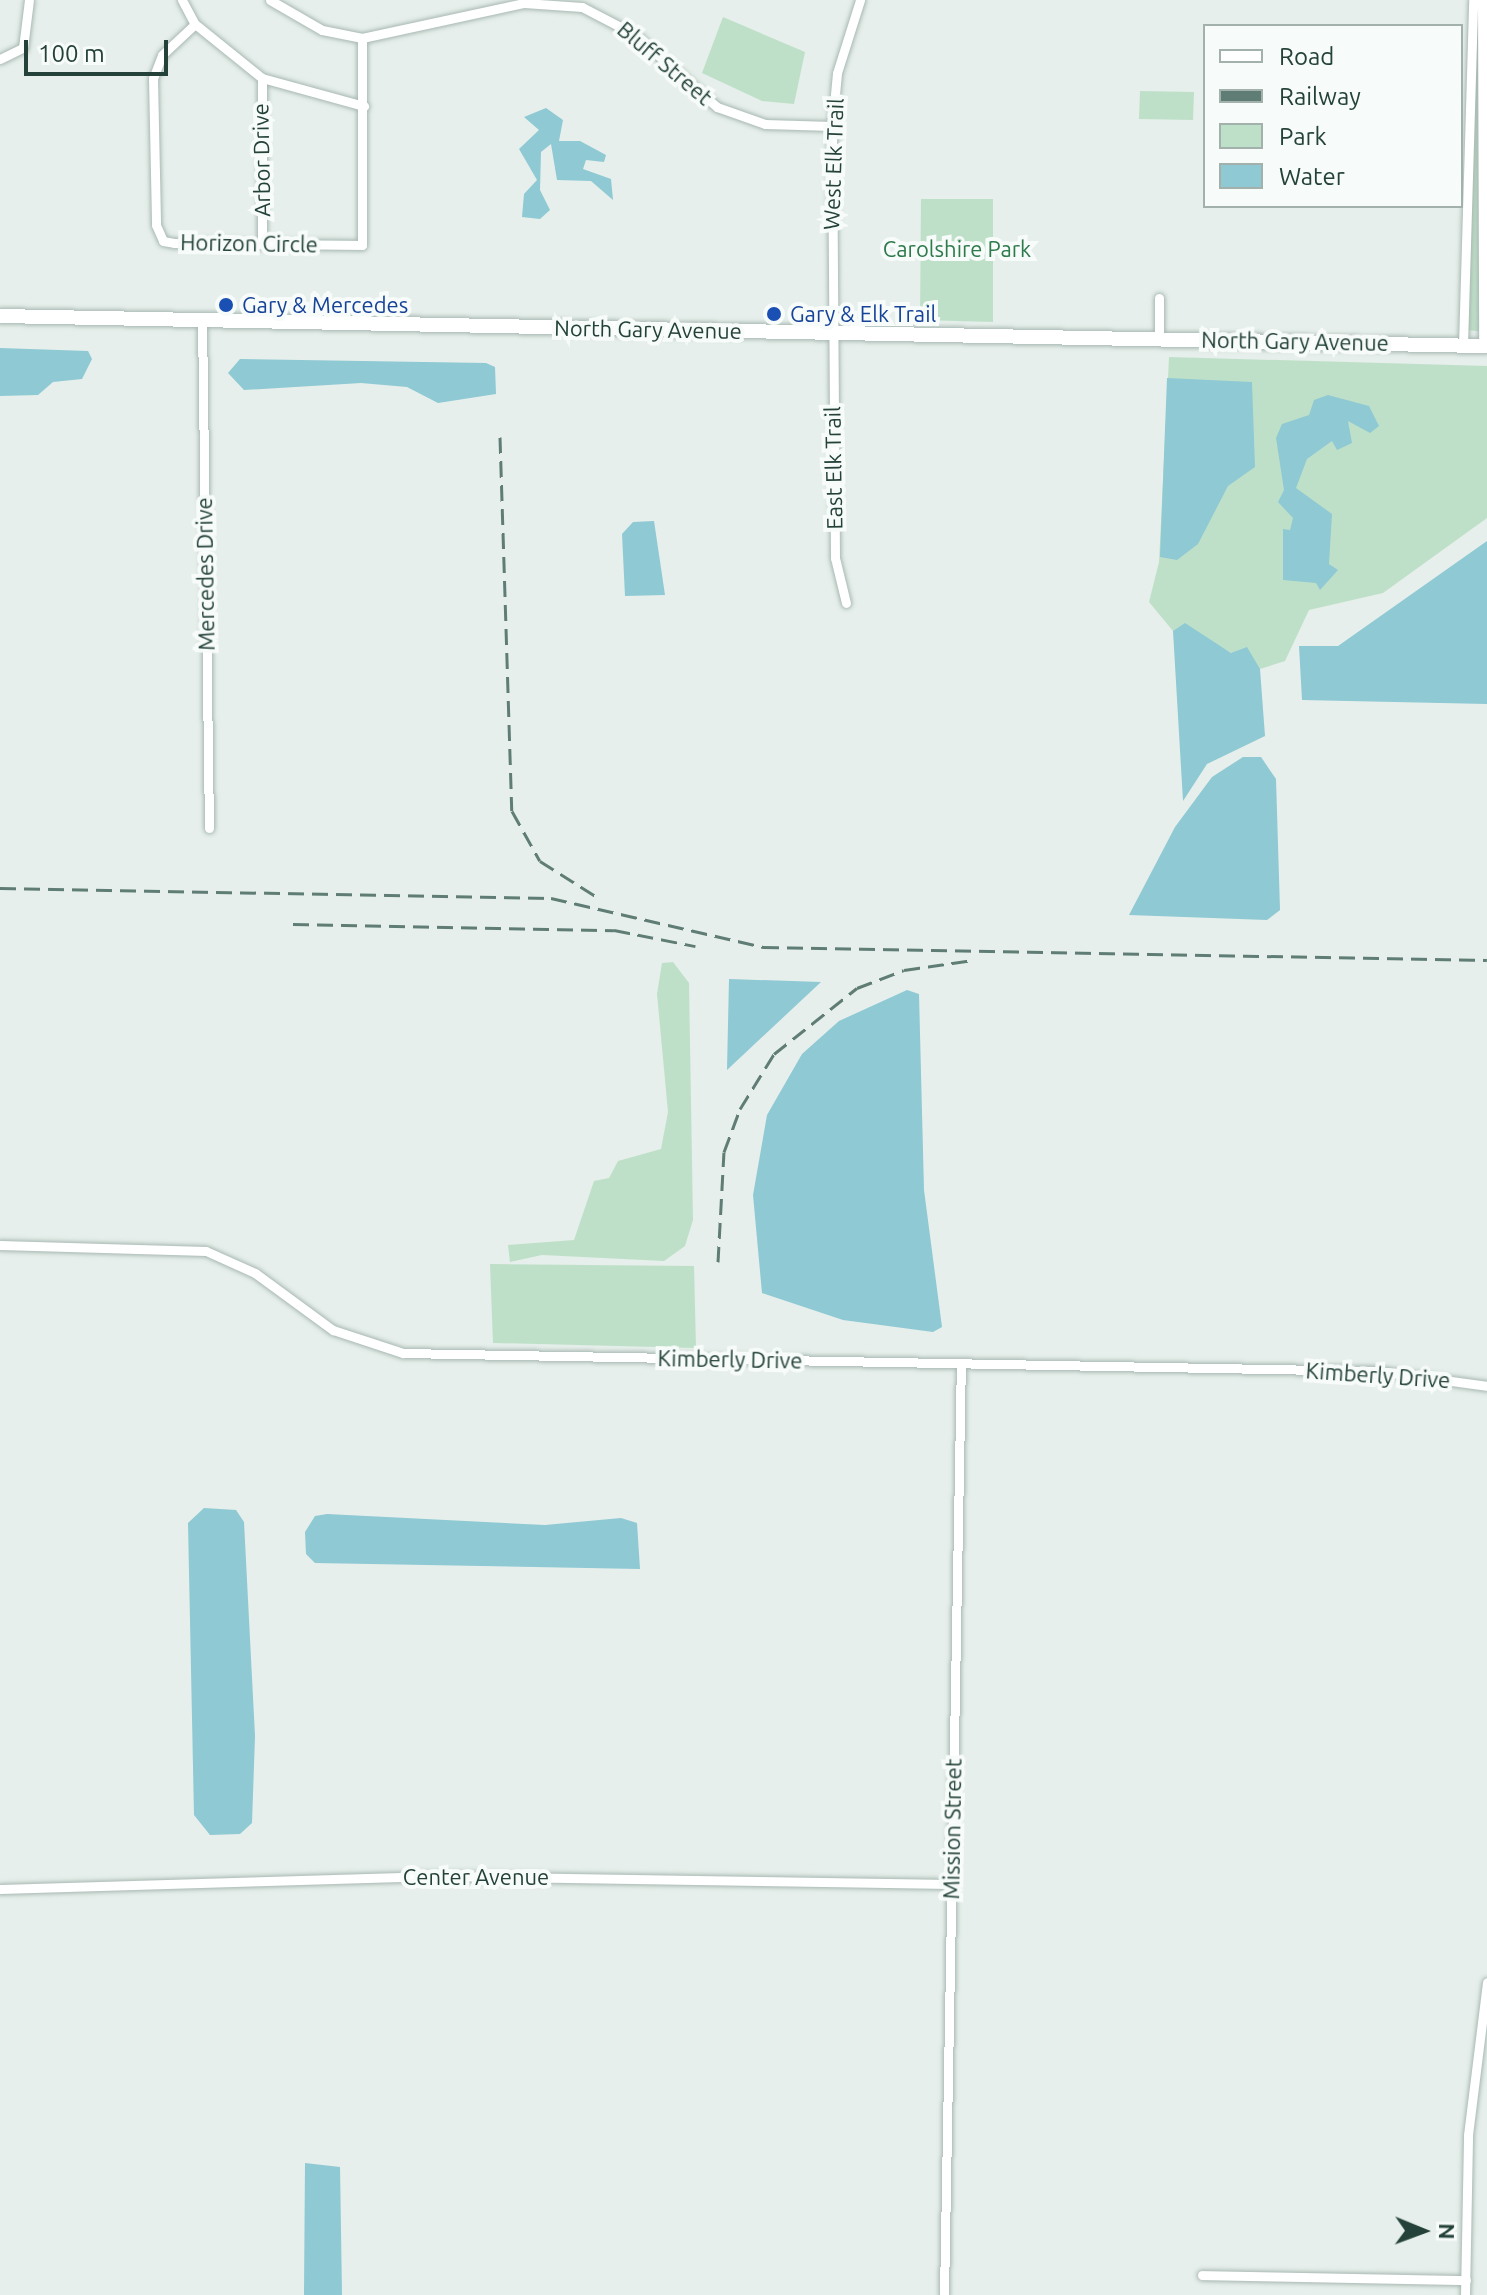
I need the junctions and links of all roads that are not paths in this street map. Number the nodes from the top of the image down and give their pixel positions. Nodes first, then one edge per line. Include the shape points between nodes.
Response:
1 (29, 0) edge
2 (182, 0) edge
3 (270, 0) edge
4 (860, 0) edge
5 (1473, 0) edge
6 (1482, 0) edge
7 (195, 24) junction
8 (362, 38) junction
9 (0, 59) edge
10 (262, 78) junction
11 (364, 106) junction
12 (832, 126) junction
13 (262, 243) junction
14 (1159, 298) dead end
15 (0, 316) edge
16 (202, 320) junction
17 (831, 332) junction
18 (1159, 339) junction
19 (1463, 345) junction
20 (1485, 346) edge
21 (846, 603) dead end
22 (209, 828) dead end
23 (0, 1245) edge
24 (961, 1363) junction
25 (1487, 1386) edge
26 (951, 1884) junction
27 (0, 1889) edge
28 (1487, 1982) edge
29 (1202, 2275) dead end
30 (1466, 2280) junction
31 (944, 2295) edge
32 (1465, 2295) edge

1 - 9 street via 25,52
2 - 7 street
3 - 8 street, Bluff Street via 322,30
4 - 12 street, West Elk Trail via 837,73
5 - 19 street
6 - 20 street
7 - 10 street
7 - 13 street, Horizon Circle via 162,55 153,78 156,225 163,241
8 - 11 street, Horizon Circle
8 - 12 street, Bluff Street via 524,3 572,5 634,34 717,107 765,124
10 - 11 street
10 - 13 street, Arbor Drive
11 - 13 street, Horizon Circle via 362,245
12 - 17 street, West Elk Trail
14 - 18 street
15 - 16 street, North Gary Avenue
16 - 17 street, North Gary Avenue
16 - 22 street, Mercedes Drive
17 - 18 street, North Gary Avenue
17 - 21 street, East Elk Trail via 835,558
18 - 19 street, North Gary Avenue
19 - 20 street, North Gary Avenue
23 - 24 street, Kimberly Drive via 206,1251 255,1273 333,1330 403,1353
24 - 25 street, Kimberly Drive via 1378,1371
24 - 26 street, Mission Street
26 - 27 street, Center Avenue via 443,1876
26 - 31 street, Mission Street
28 - 30 street via 1468,2135
29 - 30 street
30 - 32 street

